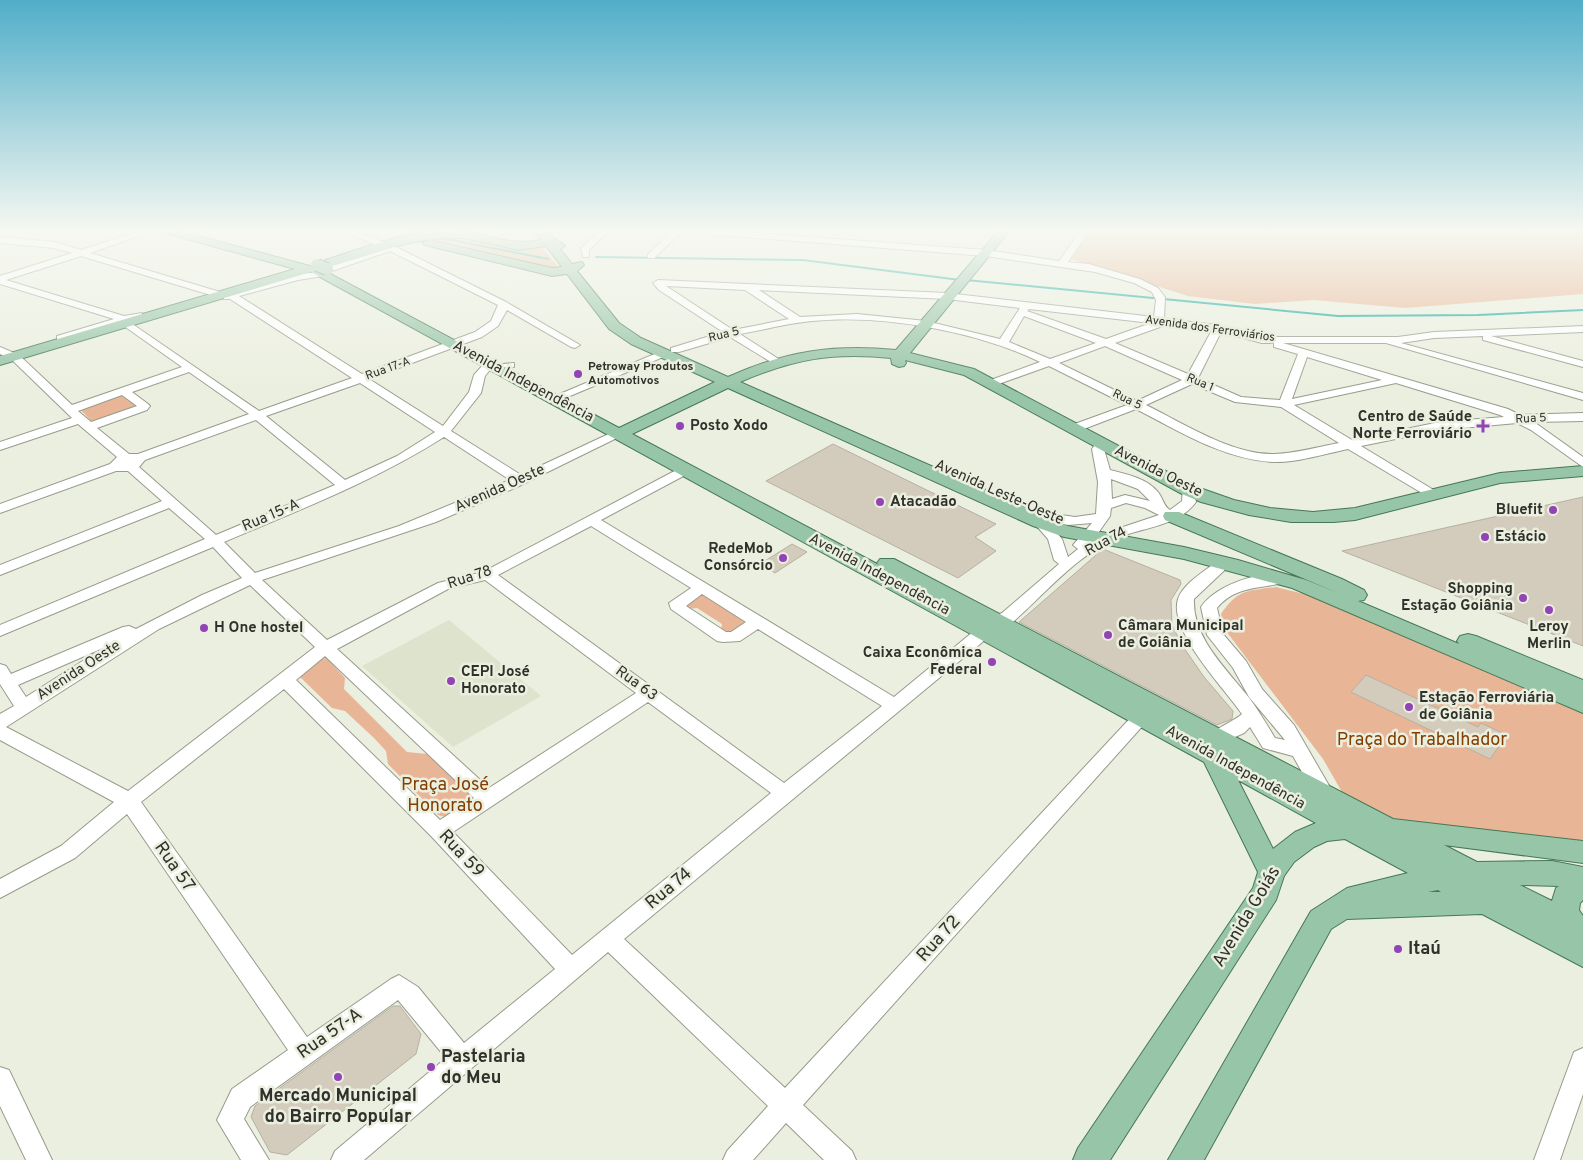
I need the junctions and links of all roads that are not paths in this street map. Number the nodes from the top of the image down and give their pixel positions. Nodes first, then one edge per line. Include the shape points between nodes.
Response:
1 (9, 283) edge
2 (182, 283) edge
3 (256, 283) edge
4 (263, 283) edge
5 (277, 283) edge
6 (345, 283) edge
7 (461, 283) edge
8 (590, 283) edge
9 (658, 283) edge
10 (662, 283) edge
11 (959, 283) edge
12 (1140, 283) edge
13 (746, 286) junction
14 (876, 292) junction
15 (217, 294) junction
16 (232, 296) junction
17 (947, 296) junction
18 (503, 304) junction
19 (1024, 308) junction
20 (857, 317) junction
21 (797, 320) junction
22 (1160, 321) junction
23 (126, 322) junction
24 (926, 324) junction
25 (1218, 328) junction
26 (1583, 329) edge
27 (1557, 331) junction
28 (731, 333) junction
29 (1474, 334) junction
30 (1583, 338) edge
31 (1262, 340) junction
32 (1380, 340) junction
33 (57, 342) junction
34 (1003, 342) junction
35 (459, 343) junction
36 (1107, 343) junction
37 (574, 345) dead end
38 (670, 351) junction
39 (1304, 352) junction
40 (5, 355) edge
41 (901, 361) junction
42 (776, 362) junction
43 (1052, 363) junction
44 (1583, 364) edge
45 (510, 365) junction
46 (489, 367) junction
47 (190, 368) junction
48 (944, 370) junction
49 (360, 379) junction
50 (733, 379) junction
51 (1191, 380) junction
52 (1396, 380) junction
53 (992, 383) junction
54 (124, 391) junction
55 (560, 397) junction
56 (1583, 397) edge
57 (1583, 403) edge
58 (1284, 404) junction
59 (1137, 405) junction
60 (71, 409) junction
61 (256, 414) junction
62 (1583, 416) edge
63 (1519, 419) junction
64 (85, 423) junction
65 (1076, 428) junction
66 (445, 431) junction
67 (624, 431) junction
68 (1349, 444) junction
69 (0, 446) edge
70 (1098, 449) junction
71 (132, 461) junction
72 (1583, 462) edge
73 (684, 470) junction
74 (1583, 471) edge
75 (1105, 473) junction
76 (1583, 476) edge
77 (519, 480) junction
78 (344, 486) junction
79 (1189, 493) junction
80 (1432, 495) junction
81 (172, 502) junction
82 (1220, 506) junction
83 (0, 509) edge
84 (1166, 512) junction
85 (591, 520) junction
86 (1043, 520) junction
87 (1104, 525) junction
88 (1214, 533) junction
89 (214, 540) junction
90 (1061, 560) junction
91 (1225, 562) junction
92 (0, 570) edge
93 (488, 574) junction
94 (1282, 579) junction
95 (252, 580) junction
96 (701, 588) junction
97 (1358, 595) junction
98 (159, 622) junction
99 (757, 622) junction
100 (990, 626) junction
101 (0, 631) edge
102 (324, 648) junction
103 (4, 676) edge
104 (285, 678) junction
105 (1583, 689) edge
106 (649, 693) junction
107 (894, 705) junction
108 (1583, 705) edge
109 (24, 708) junction
110 (1252, 716) junction
111 (1141, 717) junction
112 (0, 723) edge
113 (0, 732) edge
114 (1215, 747) junction
115 (1300, 751) junction
116 (784, 793) junction
117 (1326, 797) junction
118 (488, 799) junction
119 (129, 801) junction
120 (1345, 828) junction
121 (1384, 828) junction
122 (440, 831) junction
123 (1583, 852) edge
124 (1272, 872) junction
125 (1473, 874) junction
126 (1438, 878) junction
127 (1583, 879) edge
128 (1583, 884) edge
129 (0, 889) edge
130 (1483, 902) junction
131 (1336, 908) junction
132 (1580, 938) edge
133 (610, 940) junction
134 (570, 970) junction
135 (303, 1052) junction
136 (463, 1060) junction
137 (1583, 1060) edge
138 (0, 1079) edge
139 (786, 1106) junction
140 (39, 1160) edge
141 (256, 1160) edge
142 (344, 1160) edge
143 (736, 1160) edge
144 (843, 1160) edge
145 (1090, 1160) edge
146 (1185, 1160) edge
147 (1547, 1160) edge

1 - 23 street
2 - 15 street
3 - 15 street
4 - 33 main road
5 - 16 street
6 - 35 main road, Avenida Independência
7 - 18 street
8 - 38 main road, Avenida Leste-Oeste via 614,326 636,341
9 - 28 street, Avenida dos Ferroviários
10 - 13 street, Avenida dos Ferroviários
11 - 17 main road
12 - 22 street via 1157,290 1160,295
13 - 14 street, Avenida dos Ferroviários
13 - 21 street
14 - 17 street, Avenida dos Ferroviários
14 - 20 street
15 - 23 street
16 - 23 street
16 - 49 street
17 - 19 street, Avenida dos Ferroviários
17 - 24 main road
18 - 35 street, Rua 17-A via 493,327
18 - 37 street
19 - 22 street, Avenida dos Ferroviários
19 - 34 street
19 - 36 street, Rua 1
20 - 21 street, Rua 5 via 826,316
20 - 24 street, Rua 5
21 - 28 street, Rua 5
22 - 25 street, Avenida dos Ferroviários
22 - 36 street
23 - 33 street
23 - 47 street
24 - 34 street, Rua 5
24 - 41 main road
25 - 31 street, Avenida dos Ferroviários
25 - 51 street
26 - 27 street, Avenida dos Ferroviários
27 - 29 street, Avenida dos Ferroviários
27 - 30 street
28 - 38 street, Rua 5
28 - 42 street
29 - 32 street, Avenida dos Ferroviários
29 - 44 street
31 - 32 street, Avenida dos Ferroviários
31 - 39 street
32 - 56 street
33 - 40 main road
34 - 43 street, Rua 5
35 - 45 main road, Avenida Independência
35 - 46 main road, Avenida Independência
35 - 49 street, Rua 17-A
36 - 43 street
36 - 51 street, Rua 1
38 - 50 main road, Avenida Leste-Oeste
38 - 55 street, Rua 5
39 - 52 street
39 - 58 street
40 - 60 street
41 - 42 main road, Avenida Oeste via 838,353
41 - 48 main road, Avenida Oeste via 930,374
42 - 50 main road, Avenida Oeste
43 - 53 street
43 - 59 street, Rua 5
45 - 46 street
45 - 55 main road, Avenida Independência
46 - 55 main road, Avenida Independência
46 - 66 street, Rua 15-A via 480,375 475,392
47 - 54 street
47 - 61 street
48 - 53 main road, Avenida Oeste via 969,372
48 - 70 main road, Avenida Oeste via 992,389
49 - 61 street, Rua 17-A
49 - 66 street
50 - 67 main road, Avenida Oeste
50 - 86 main road, Avenida Leste-Oeste
51 - 58 street, Rua 1 via 1239,400
51 - 59 street
52 - 58 street, Rua 1
52 - 63 street
53 - 65 main road, Avenida Oeste
54 - 60 street
54 - 64 street via 143,408
55 - 67 main road, Avenida Independência
57 - 62 street via 1578,410
58 - 68 street
59 - 65 street
59 - 68 street, Rua 5 via 1220,446 1244,454 1282,457
60 - 64 street
61 - 71 street, Rua 17-A
61 - 78 street
62 - 63 street, Rua 5
63 - 68 street, Rua 5 via 1440,426
63 - 72 street
64 - 69 street
64 - 71 street
65 - 79 main road, Avenida Oeste
66 - 77 street
66 - 78 street, Rua 15-A via 400,459
67 - 73 main road, Avenida Independência
67 - 77 street, Avenida Oeste
67 - 100 main road, Avenida Independência
68 - 80 street
70 - 75 street
70 - 79 main road, Avenida Oeste via 1153,481
71 - 81 street
71 - 83 street, Rua 17-A via 118,461 114,467
73 - 85 street, Rua 78
73 - 100 main road, Avenida Independência
74 - 80 main road, Avenida Oeste via 1500,478
75 - 84 street via 1144,488 1153,494
75 - 87 street
76 - 82 main road, Avenida Oeste via 1508,484 1351,521 1277,519
77 - 95 street, Avenida Oeste via 466,506 405,529
78 - 89 street, Rua 15-A
79 - 80 main road, Avenida Oeste via 1276,514 1314,517 1362,512
79 - 82 main road, Avenida Oeste
79 - 84 street via 1186,506
81 - 89 street
81 - 92 street
82 - 88 main road via 1210,507 1202,516 1201,521
84 - 87 street, Rua 74
84 - 87 street via 1125,499
84 - 88 main road
85 - 93 street, Rua 78
85 - 96 street
86 - 87 main road, Avenida Leste-Oeste via 1064,530
86 - 90 street, Avenida Leste-Oeste via 1058,542
87 - 90 street, Rua 74
87 - 91 main road, Avenida Leste-Oeste
87 - 97 main road, Avenida Leste-Oeste via 1233,553
87 - 100 street, Rua 74 via 1090,547 1008,617
88 - 97 main road
89 - 95 street
89 - 101 street, Rua 15-A
90 - 100 street, Rua 74 via 1015,598
91 - 94 main road, Avenida Leste-Oeste
91 - 110 street via 1186,599 1188,619 1208,655
93 - 102 street, Rua 78 via 443,586
93 - 106 street, Rua 63
94 - 108 main road, Avenida Leste-Oeste
94 - 115 street via 1252,583 1227,592 1215,597 1209,607 1215,635 1240,665 1255,693 1288,730
95 - 98 street, Avenida Oeste
95 - 102 street
96 - 99 street
96 - 99 street via 677,603 679,609 723,637 734,637
97 - 105 main road, Avenida Leste-Oeste
98 - 103 street, Avenida Oeste
98 - 109 street, Avenida Oeste
99 - 107 street
100 - 107 street, Rua 74
100 - 111 main road, Avenida Independência
100 - 114 main road, Avenida Independência
102 - 104 street, Rua 78
102 - 118 street
103 - 109 street
104 - 119 street, Rua 78
104 - 122 street, Rua 59
106 - 116 street, Rua 63
106 - 118 street
107 - 116 street, Rua 74
109 - 112 street, Avenida Oeste
110 - 114 street
110 - 115 street via 1269,743
111 - 114 main road, Avenida Independência
111 - 139 street, Rua 72
113 - 119 street, Rua 57
114 - 117 main road, Avenida Independência
114 - 120 main road, Avenida Independência
114 - 124 main road
115 - 117 street
116 - 133 street, Rua 74
117 - 121 main road, Avenida Independência
118 - 122 street
119 - 129 street, Rua 78 via 68,852
119 - 135 street, Rua 57
120 - 121 main road, Avenida Goiás
120 - 124 main road, Avenida Goiás via 1319,833 1294,845
120 - 126 main road, Avenida Independência
121 - 123 main road, Avenida Goiás
121 - 125 main road, Avenida Independência
122 - 134 street, Rua 59
124 - 145 main road, Avenida Goiás via 1266,892
125 - 126 main road
125 - 127 main road via 1552,873
125 - 132 main road, Avenida Independência
126 - 130 main road, Avenida Independência
126 - 131 main road via 1357,897
128 - 132 main road via 1566,897 1565,913
130 - 131 main road
130 - 132 main road, Avenida Independência
131 - 146 main road via 1320,920
133 - 134 street, Rua 74
133 - 139 street
134 - 136 street, Rua 74
135 - 136 street, Rua 57-A via 399,986
135 - 141 street, Rua 57-A via 241,1098 230,1120
136 - 142 street, Rua 74
137 - 147 street
138 - 140 street
139 - 143 street, Rua 72
139 - 144 street

